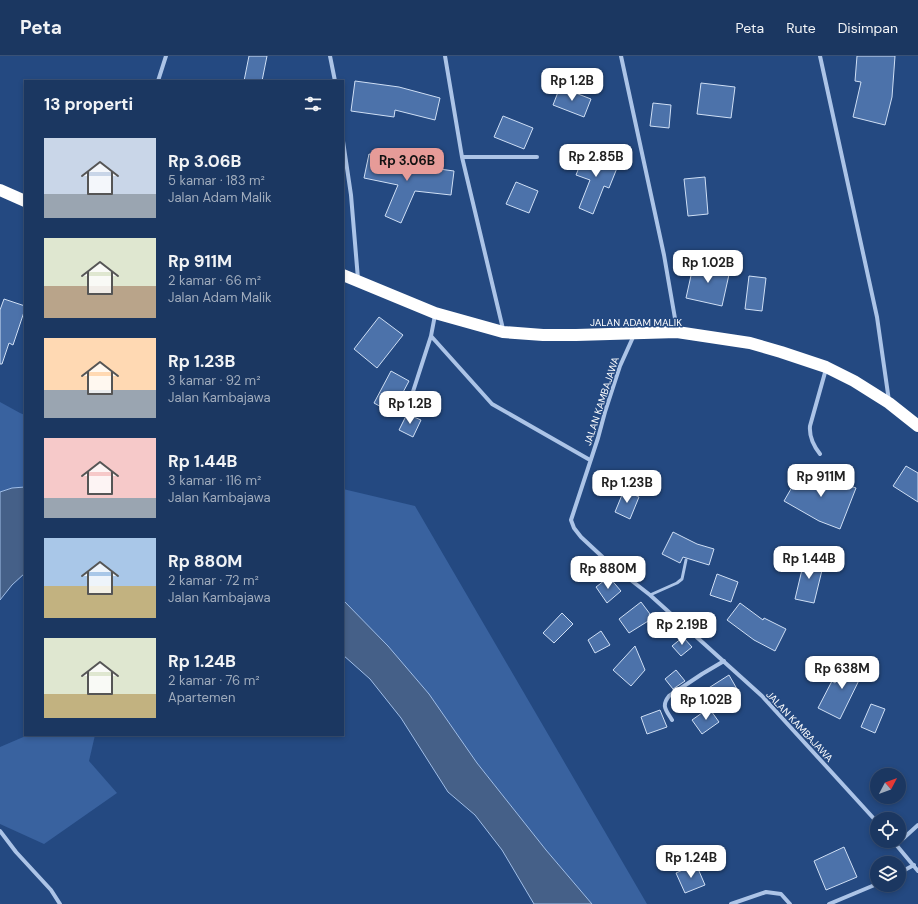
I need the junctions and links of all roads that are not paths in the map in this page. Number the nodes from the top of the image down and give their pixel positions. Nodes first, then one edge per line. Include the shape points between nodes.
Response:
1 (166, 56) edge
2 (330, 56) edge
3 (445, 56) edge
4 (621, 56) edge
5 (820, 56) edge
6 (158, 80) edge
7 (334, 80) edge
8 (344, 148) edge
9 (462, 157) junction
10 (537, 157) dead end
11 (0, 190) edge
12 (24, 201) edge
13 (344, 274) edge
14 (358, 281) junction
15 (435, 313) junction
16 (503, 332) junction
17 (677, 332) junction
18 (635, 333) junction
19 (431, 336) junction
20 (826, 367) junction
21 (889, 403) junction
22 (408, 407) dead end
23 (918, 426) edge
24 (820, 454) dead end
25 (590, 460) junction
26 (686, 560) dead end
27 (650, 595) junction
28 (724, 661) junction
29 (672, 720) dead end
30 (870, 814) edge
31 (918, 825) edge
32 (0, 831) edge
33 (906, 834) edge
34 (899, 848) edge
35 (914, 866) junction
36 (906, 870) edge
37 (918, 871) edge
38 (870, 887) edge
39 (60, 904) edge
40 (731, 904) edge
41 (790, 904) edge
42 (829, 904) edge

1 - 6 street
2 - 7 street
3 - 9 street
4 - 17 street via 664,255
5 - 21 street via 877,317
8 - 14 street via 351,195
9 - 10 street
9 - 16 street
11 - 12 highway
13 - 14 highway, JALAN ADAM MALIK
14 - 15 highway, JALAN ADAM MALIK
15 - 16 highway, JALAN ADAM MALIK
15 - 19 street
16 - 18 highway, JALAN ADAM MALIK via 550,335
17 - 18 highway, JALAN ADAM MALIK
17 - 20 highway, JALAN ADAM MALIK via 750,343
18 - 25 street, JALAN KAMBAJAWA via 620,366
19 - 22 street
19 - 25 street via 492,404
20 - 21 highway, JALAN ADAM MALIK via 854,380
20 - 24 street via 809,434
21 - 23 highway, JALAN ADAM MALIK
25 - 27 street, JALAN KAMBAJAWA via 571,520 574,528 609,563
26 - 27 lane via 682,579 678,583
27 - 28 street, JALAN KAMBAJAWA
28 - 29 street via 669,696 664,707
28 - 30 street, JALAN KAMBAJAWA via 767,701
31 - 33 street
32 - 39 street
34 - 35 street
35 - 36 street
35 - 37 street
38 - 42 street
40 - 41 street via 766,892 781,894

